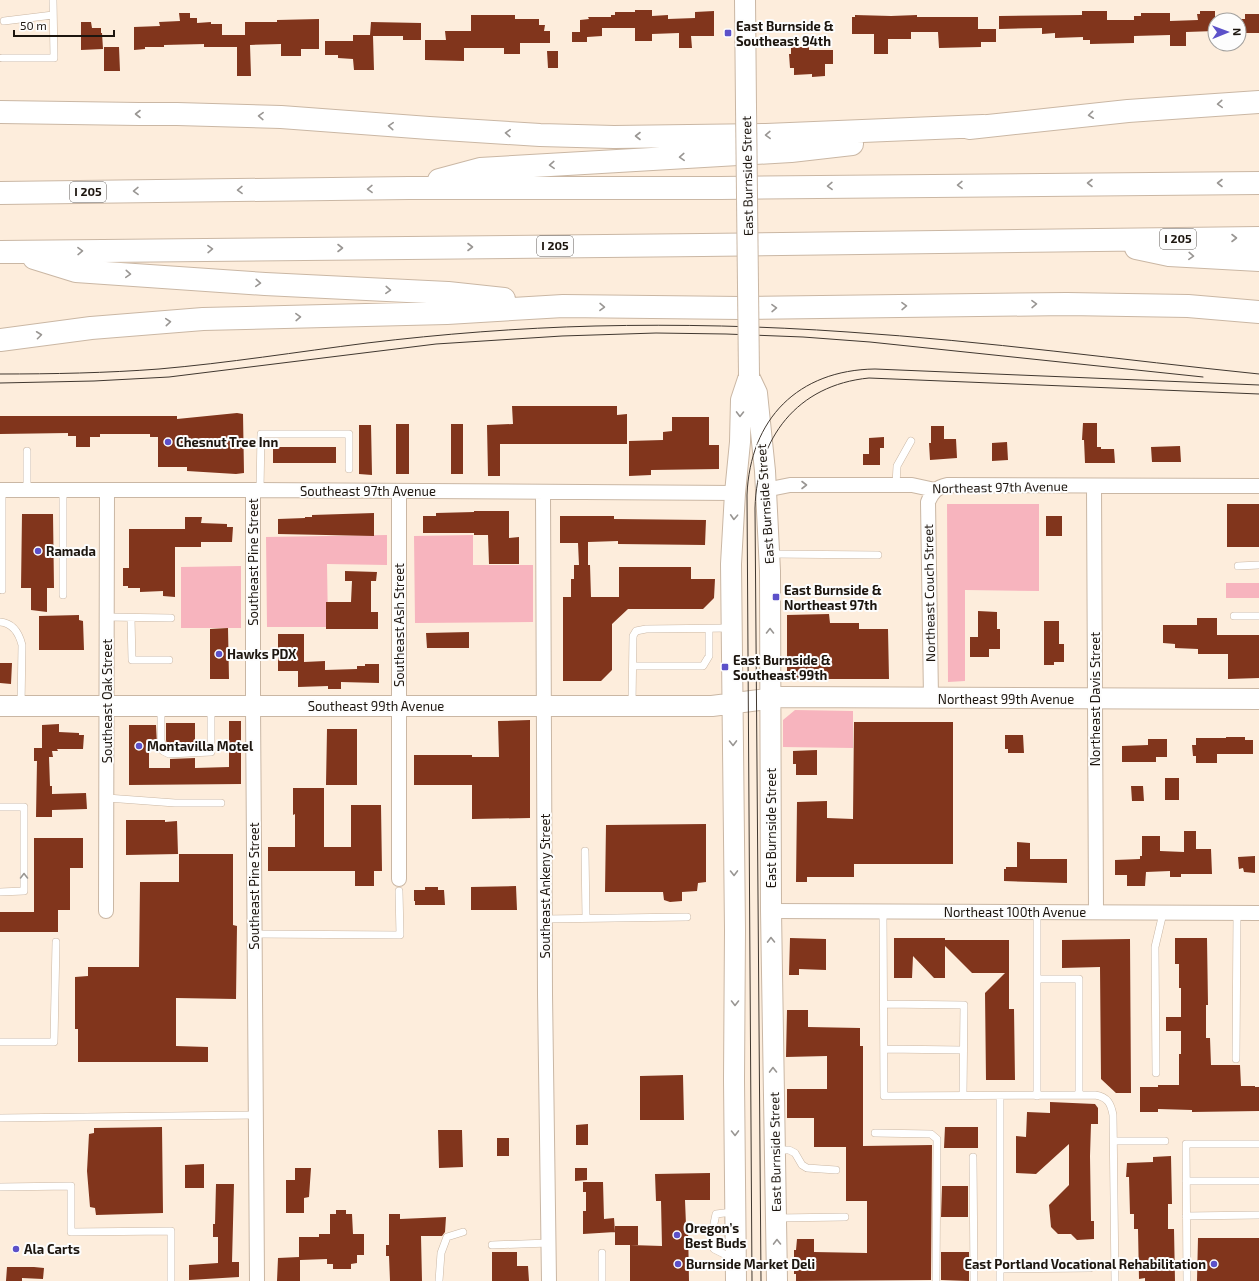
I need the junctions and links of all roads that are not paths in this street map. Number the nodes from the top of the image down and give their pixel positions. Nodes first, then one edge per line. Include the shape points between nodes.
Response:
1 (53, 0) edge
2 (745, 0) edge
3 (53, 15) junction
4 (4, 21) dead end
5 (2, 58) dead end
6 (1259, 102) edge
7 (0, 112) edge
8 (983, 126) junction
9 (1259, 183) edge
10 (409, 188) junction
11 (0, 193) edge
12 (1259, 238) edge
13 (1097, 239) junction
14 (6, 252) edge
15 (1259, 260) edge
16 (563, 306) junction
17 (1259, 312) edge
18 (0, 340) edge
19 (749, 376) junction
20 (911, 441) dead end
21 (27, 451) dead end
22 (349, 469) dead end
23 (896, 485) junction
24 (1094, 486) junction
25 (1259, 486) edge
26 (1, 490) edge
27 (27, 490) junction
28 (63, 490) junction
29 (107, 490) junction
30 (257, 490) junction
31 (765, 490) junction
32 (934, 490) junction
33 (399, 491) junction
34 (543, 492) junction
35 (735, 493) junction
36 (768, 554) junction
37 (878, 555) dead end
38 (1259, 565) edge
39 (1238, 566) dead end
40 (2, 590) dead end
41 (63, 595) dead end
42 (1234, 616) dead end
43 (1259, 616) edge
44 (107, 617) junction
45 (131, 618) junction
46 (171, 618) dead end
47 (0, 622) edge
48 (732, 628) junction
49 (709, 629) junction
50 (169, 660) dead end
51 (633, 666) junction
52 (931, 698) junction
53 (761, 699) junction
54 (1095, 699) junction
55 (1259, 700) edge
56 (733, 704) junction
57 (0, 706) edge
58 (22, 706) junction
59 (107, 706) junction
60 (161, 706) junction
61 (211, 706) junction
62 (253, 706) junction
63 (399, 706) junction
64 (544, 706) junction
65 (632, 706) junction
66 (107, 798) junction
67 (221, 803) dead end
68 (0, 808) edge
69 (585, 851) dead end
70 (399, 885) joint
71 (0, 892) edge
72 (106, 911) dead end
73 (771, 911) junction
74 (883, 911) junction
75 (1037, 912) junction
76 (1096, 912) junction
77 (1163, 913) junction
78 (1237, 913) junction
79 (1259, 913) edge
80 (687, 917) dead end
81 (586, 918) junction
82 (545, 919) junction
83 (254, 934) junction
84 (56, 942) dead end
85 (1037, 979) junction
86 (884, 1004) junction
87 (0, 1042) edge
88 (884, 1049) junction
89 (963, 1050) junction
90 (1236, 1059) dead end
91 (1156, 1072) dead end
92 (1079, 1095) junction
93 (963, 1096) junction
94 (1000, 1096) junction
95 (1037, 1096) junction
96 (256, 1115) junction
97 (0, 1118) edge
98 (875, 1133) dead end
99 (1114, 1141) junction
100 (1165, 1141) dead end
101 (1259, 1144) edge
102 (775, 1150) junction
103 (973, 1158) dead end
104 (836, 1170) dead end
105 (1186, 1181) junction
106 (1259, 1181) edge
107 (0, 1187) edge
108 (1259, 1215) edge
109 (1186, 1216) junction
110 (845, 1217) dead end
111 (776, 1218) junction
112 (463, 1232) dead end
113 (549, 1243) junction
114 (492, 1245) dead end
115 (602, 1253) dead end
116 (1090, 1268) dead end
117 (1000, 1269) junction
118 (171, 1281) edge
119 (257, 1281) edge
120 (439, 1281) edge
121 (549, 1281) edge
122 (602, 1281) edge
123 (736, 1281) edge
124 (777, 1281) edge
125 (936, 1281) edge
126 (974, 1281) edge
127 (1000, 1281) edge
128 (1115, 1281) edge
129 (1187, 1281) edge

1 - 3 lane
2 - 19 street, East Burnside Street, bridge
3 - 4 lane
3 - 5 lane via 54,58
6 -> 8 highway
8 -> 7 highway via 766,135 614,137 540,135 281,117
8 -> 10 highway via 791,151 480,169
9 -> 10 highway, I 205
10 -> 11 highway, I 205
13 -> 12 highway, I 205
14 -> 13 highway, I 205
13 -> 15 highway via 1169,255
14 -> 16 highway via 76,271 448,293
16 -> 17 highway via 741,308 1067,304 1188,306
18 -> 16 highway via 91,328 203,319 447,313
19 - 31 street, East Burnside Street via 757,393
19 -> 35 street, East Burnside Street via 741,400
20 - 23 lane via 897,466
21 - 27 lane
22 - 30 lane via 349,434 261,434
31 -> 23 street, Northeast 97th Avenue via 790,484
23 - 32 street, Northeast 97th Avenue
24 - 25 street, Northeast 97th Avenue
24 - 32 street, Northeast 97th Avenue via 947,485
24 - 54 street, Northeast Davis Street
26 - 27 street, Southeast 97th Avenue
26 - 40 lane
27 - 28 street, Southeast 97th Avenue
28 - 29 street, Southeast 97th Avenue
28 - 41 lane
29 - 30 street, Southeast 97th Avenue
29 - 44 street, Southeast Oak Street
30 - 33 street, Southeast 97th Avenue
30 - 62 street, Southeast Pine Street
31 - 36 street, East Burnside Street
32 - 52 street, Northeast Couch Street via 928,502
33 - 34 street, Southeast 97th Avenue
33 - 63 street, Southeast Ash Street
34 - 35 street, Southeast 97th Avenue
34 - 64 street, Southeast Ankeny Street
35 -> 48 street, East Burnside Street via 731,564
36 - 37 lane
53 -> 36 street, East Burnside Street
38 - 39 lane
42 - 43 lane
44 - 45 lane
44 - 59 street, Southeast Oak Street
45 - 46 lane
45 - 50 lane via 132,660
47 - 58 lane via 16,630 22,645
48 - 49 lane
48 - 56 street, East Burnside Street
49 - 51 lane via 709,656 702,666
49 - 51 lane via 636,631 633,636
51 - 65 lane
52 - 53 street, Northeast 99th Avenue
52 - 54 street, Northeast 99th Avenue
53 - 56 street, Southeast 99th Avenue
53 - 73 street, East Burnside Street
54 - 55 street, Northeast 99th Avenue
54 - 76 street, Northeast Davis Street
56 - 65 street, Southeast 99th Avenue
56 -> 123 street, East Burnside Street
57 - 58 street, Southeast 99th Avenue
58 - 59 street, Southeast 99th Avenue
59 - 60 street, Southeast 99th Avenue
59 - 66 street, Southeast Oak Street
60 - 61 street, Southeast 99th Avenue
60 - 61 lane via 161,740 163,751 169,754 210,752
61 - 62 street, Southeast 99th Avenue
62 - 63 street, Southeast 99th Avenue
62 - 83 street, Southeast Pine Street
63 - 64 street, Southeast 99th Avenue
63 - 70 street, Southeast Ash Street
64 - 65 street, Southeast 99th Avenue
64 - 82 street, Southeast Ankeny Street
66 - 67 lane via 175,803
66 - 72 street, Southeast Oak Street
71 -> 68 lane via 24,891 24,807
69 - 81 lane
70 - 83 lane via 400,936
73 - 74 street, Northeast 100th Avenue
102 -> 73 street, East Burnside Street
74 - 75 street, Northeast 100th Avenue
74 - 86 lane
75 - 76 street, Northeast 100th Avenue
75 - 85 lane
76 - 77 street, Northeast 100th Avenue
77 - 78 street, Northeast 100th Avenue
77 - 91 lane via 1155,947
78 - 79 street, Northeast 100th Avenue
78 - 90 lane
80 - 81 lane
81 - 82 lane
82 - 113 street, Southeast Ankeny Street
83 - 96 street, Southeast Pine Street
84 - 87 lane via 54,1042
85 - 92 lane via 1079,979
85 - 95 lane
86 - 88 lane
86 - 89 lane via 964,1005
88 - 89 lane
88 - 93 lane via 884,1096
89 - 93 lane
92 - 95 lane
92 - 99 lane via 1100,1096 1111,1104 1114,1115
93 - 94 lane
94 - 95 lane
94 - 117 lane
96 - 97 lane
96 - 119 street, Southeast Pine Street
98 - 125 lane via 931,1134 936,1139
99 - 100 lane
99 - 128 lane
101 - 105 lane via 1186,1144
102 - 104 lane via 789,1150 795,1153 802,1165 807,1168
102 - 111 street, East Burnside Street
103 - 126 lane
105 - 106 lane
105 - 109 lane
107 - 118 lane via 71,1186 71,1232 171,1231
108 - 109 lane
109 - 129 lane
110 - 111 lane
124 -> 111 street, East Burnside Street
112 - 120 lane via 446,1237 441,1253
113 - 114 lane
113 - 121 street, Southeast Ankeny Street
115 - 122 lane
116 - 117 lane
117 - 127 lane

